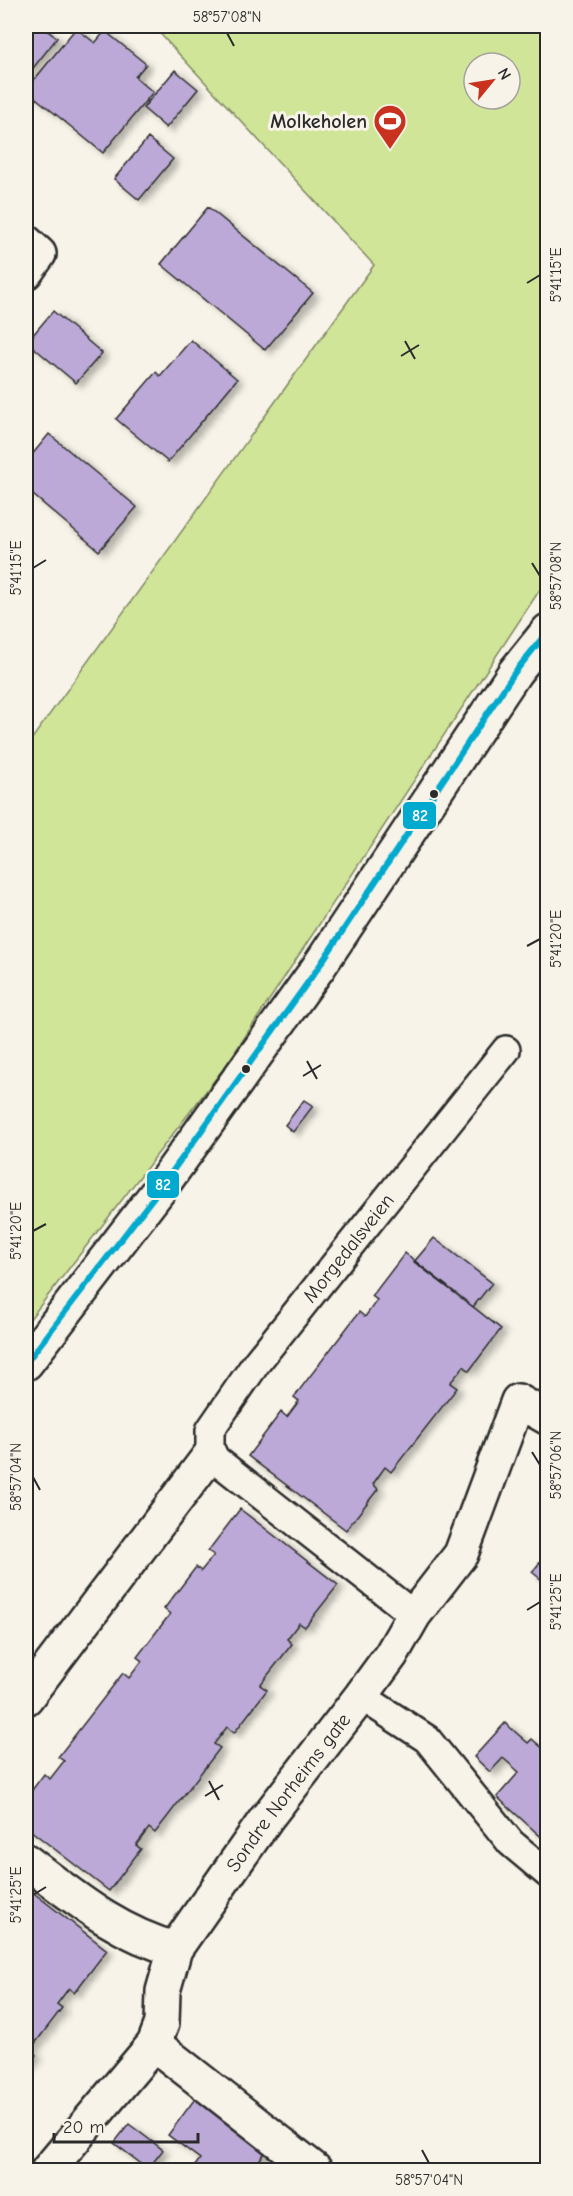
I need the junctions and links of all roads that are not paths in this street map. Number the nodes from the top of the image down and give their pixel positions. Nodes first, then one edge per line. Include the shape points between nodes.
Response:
1 (26, 242) edge
2 (26, 272) edge
3 (548, 631) edge
4 (506, 1050) dead end
5 (26, 1363) edge
6 (548, 1418) edge
7 (210, 1455) junction
8 (414, 1615) junction
9 (361, 1696) junction
10 (26, 1698) edge
11 (26, 1861) edge
12 (548, 1874) edge
13 (175, 1949) junction
14 (154, 2044) junction
15 (48, 2170) edge
16 (315, 2170) edge

1 - 2 street via 39,254
3 - 5 street via 515,672 318,969 159,1190
4 - 7 lane, Morgedalsveien via 257,1362 210,1430
6 - 8 street, Sondre Norheims gate via 518,1401 461,1554
7 - 8 lane
7 - 10 street
8 - 9 street, Sondre Norheims gate
9 - 12 lane via 427,1739 511,1843
9 - 13 street, Sondre Norheims gate via 266,1819
11 - 13 street via 110,1922 144,1941
13 - 14 street, Sondre Norheims gate via 163,1991 162,2023
14 - 15 street, Sondre Norheims gate
14 - 16 street

